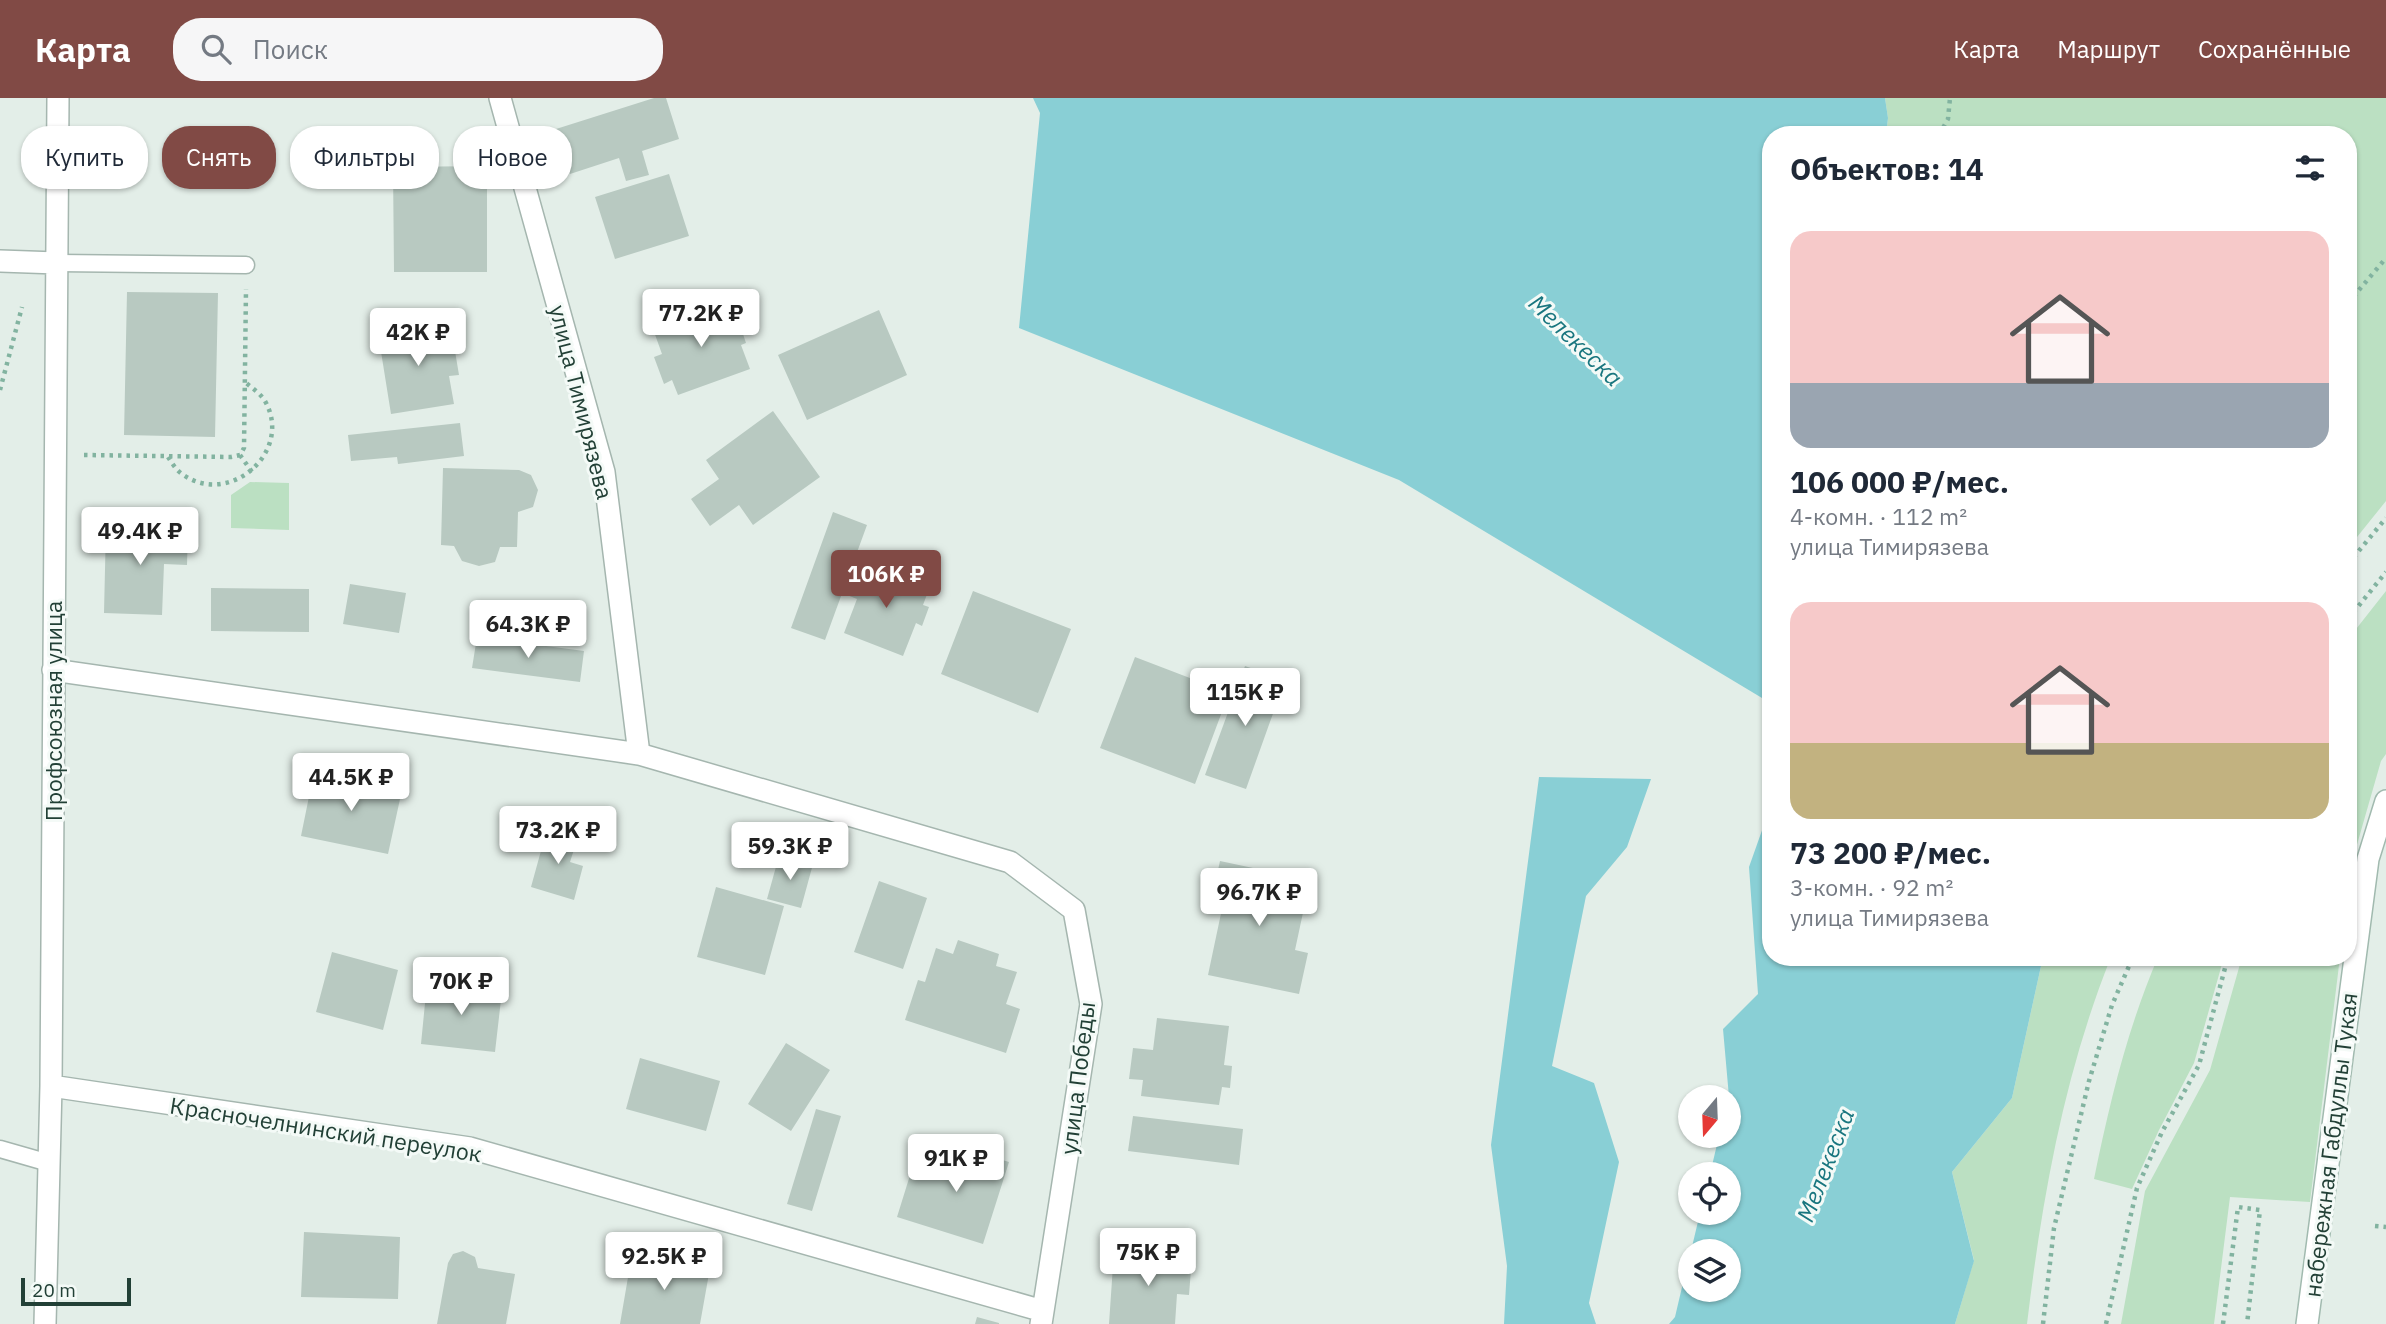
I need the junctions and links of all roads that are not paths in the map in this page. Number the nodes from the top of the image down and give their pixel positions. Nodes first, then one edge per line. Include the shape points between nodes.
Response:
1 (58, 98) edge
2 (500, 98) edge
3 (0, 261) edge
4 (57, 262) junction
5 (246, 265) road end
6 (53, 670) junction
7 (639, 754) junction
8 (2386, 801) edge
9 (2357, 943) edge
10 (2354, 966) edge
11 (51, 1086) junction
12 (0, 1149) edge
13 (49, 1163) junction
14 (1042, 1318) edge
15 (45, 1324) edge
16 (2307, 1324) edge

1 - 4 street, Профсоюзная улица
2 - 7 street, улица Тимирязева via 604,472
3 - 4 street
4 - 5 lane
4 - 6 street, Профсоюзная улица
6 - 7 street
6 - 11 street, Профсоюзная улица
7 - 14 street, улица Победы via 1010,862 1074,910 1091,1004
8 - 9 street, набережная Габдуллы Тукая via 2368,859
10 - 16 street, набережная Габдуллы Тукая
11 - 13 street, Профсоюзная улица
11 - 14 street, Красночелнинский переулок via 470,1148
12 - 13 lane
13 - 15 street, Профсоюзная улица

